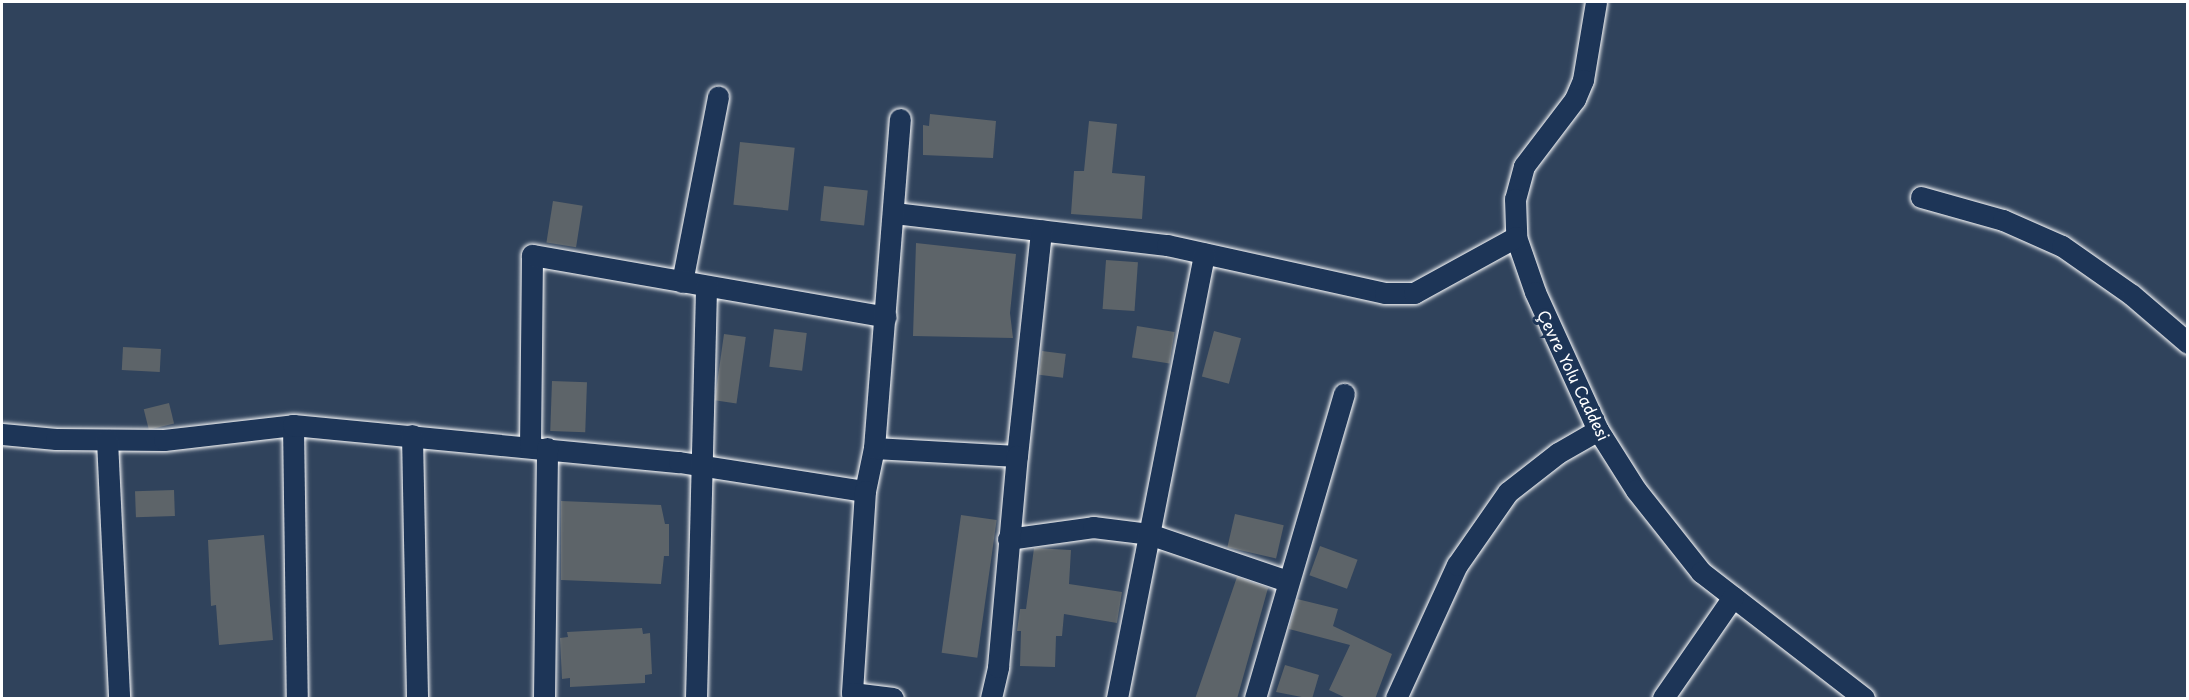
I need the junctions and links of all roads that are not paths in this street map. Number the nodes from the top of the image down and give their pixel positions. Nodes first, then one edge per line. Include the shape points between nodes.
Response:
1 (1596, 2) edge
2 (718, 96) dead end
3 (900, 119) dead end
4 (1921, 197) dead end
5 (894, 213) junction
6 (1041, 230) junction
7 (1516, 237) junction
8 (1204, 253) junction
9 (682, 282) junction
10 (706, 286) junction
11 (886, 317) junction
12 (2187, 343) edge
13 (1344, 394) dead end
14 (293, 425) junction
15 (1598, 430) junction
16 (2, 434) edge
17 (412, 435) junction
18 (107, 440) junction
19 (539, 447) junction
20 (874, 448) junction
21 (1017, 456) junction
22 (702, 466) junction
23 (865, 491) junction
24 (1149, 534) junction
25 (1008, 539) junction
26 (1287, 581) junction
27 (1733, 597) junction
28 (852, 696) edge
29 (119, 699) edge
30 (297, 699) edge
31 (417, 699) edge
32 (544, 699) edge
33 (696, 699) edge
34 (893, 699) edge
35 (991, 699) edge
36 (1117, 699) edge
37 (1255, 699) edge
38 (1396, 699) edge
39 (1663, 699) edge
40 (1864, 699) edge

1 - 7 street, Çevre Yolu Caddesi via 1583,80 1575,99 1524,166 1515,199
2 - 9 street
3 - 5 street
4 - 12 street via 2003,220 2062,246 2132,295
5 - 6 street
5 - 11 street
6 - 8 street
6 - 21 street
7 - 8 street via 1414,293 1386,293
7 - 15 street, Çevre Yolu Caddesi via 1560,353
8 - 24 street
9 - 10 street
9 - 19 street via 531,255
10 - 11 street
10 - 22 street
11 - 20 street
13 - 26 street
14 - 17 street
14 - 18 street via 164,440
14 - 30 street
15 - 27 street, Çevre Yolu Caddesi via 1636,490 1701,572
15 - 38 street via 1558,453 1508,492 1457,565
16 - 18 street
17 - 19 street
17 - 31 street
18 - 29 street
19 - 22 street
19 - 32 street
20 - 21 street
20 - 23 street
21 - 25 street
22 - 23 street
22 - 33 street
23 - 28 street
24 - 25 street via 1093,527
24 - 26 street
24 - 36 street
25 - 35 street via 998,667
26 - 37 street
27 - 39 street
27 - 40 street, Çevre Yolu Caddesi
28 - 34 street

